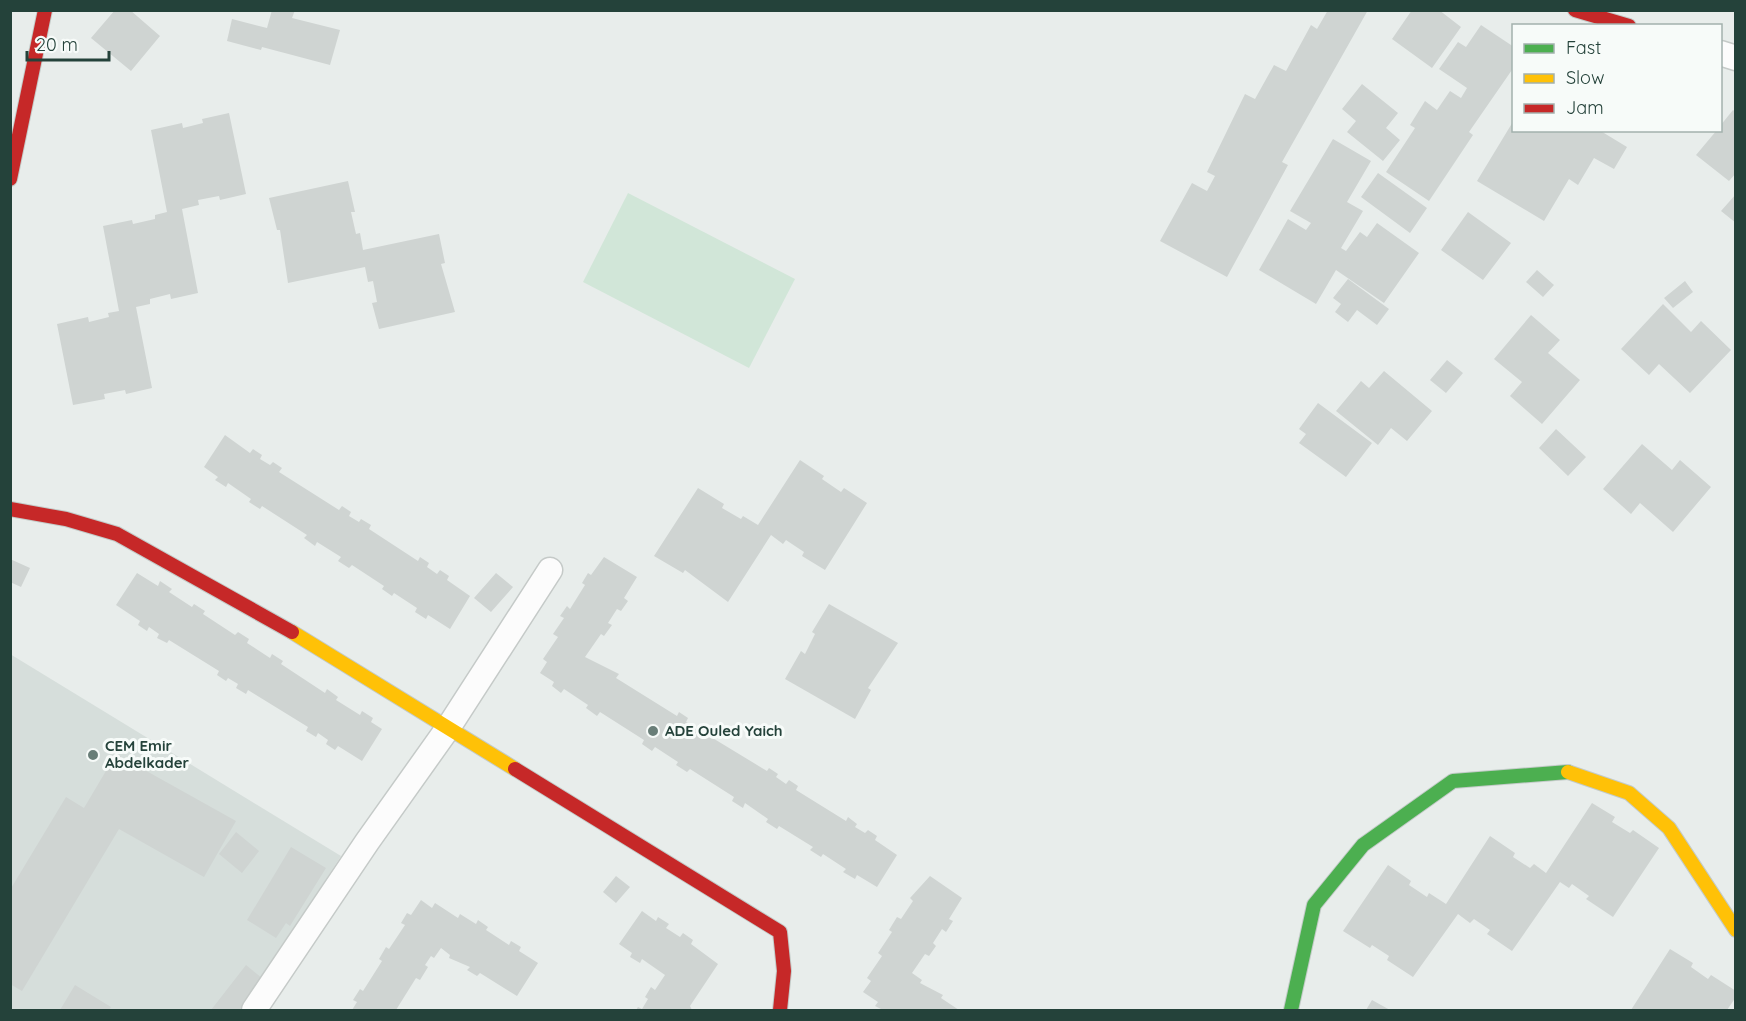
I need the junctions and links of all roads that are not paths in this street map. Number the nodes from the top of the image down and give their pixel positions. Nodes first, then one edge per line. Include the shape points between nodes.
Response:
1 (45, 10) edge
2 (1575, 10) edge
3 (1622, 24) edge
4 (10, 179) edge
5 (10, 509) edge
6 (550, 570) dead end
7 (448, 728) junction
8 (1736, 930) edge
9 (254, 1011) edge
10 (780, 1011) edge
11 (1291, 1011) edge

1 - 4 main road
2 - 3 main road
5 - 7 main road via 66,519 117,534
6 - 7 street
7 - 9 street
7 - 10 main road via 780,932 785,953
8 - 11 main road via 1669,828 1629,793 1573,772 1452,781 1363,845 1314,905

